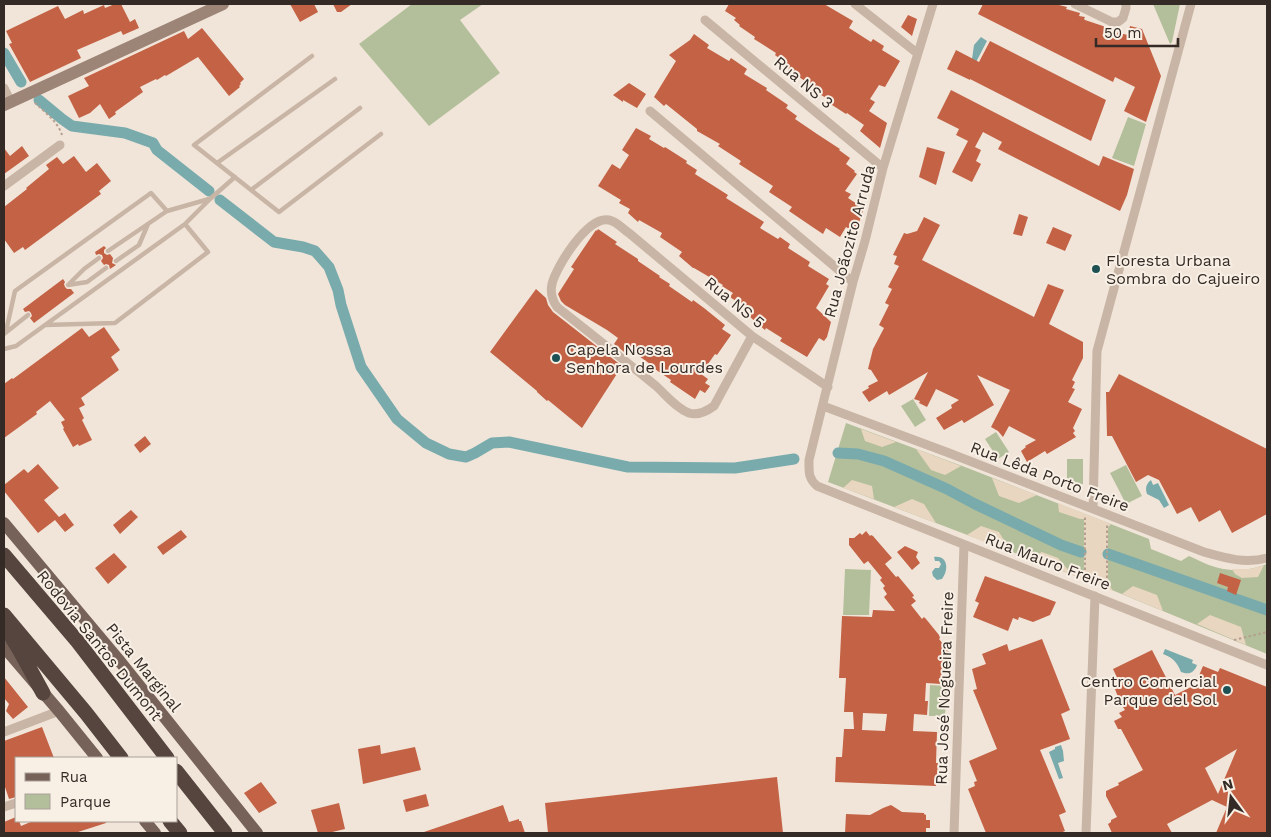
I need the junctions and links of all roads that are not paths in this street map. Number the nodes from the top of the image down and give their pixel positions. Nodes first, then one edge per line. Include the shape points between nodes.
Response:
1 (223, 4) edge
2 (855, 4) edge
3 (933, 4) edge
4 (1075, 4) edge
5 (1126, 4) edge
6 (1191, 4) edge
7 (705, 20) dead end
8 (918, 53) junction
9 (312, 56) dead end
10 (335, 79) dead end
11 (4, 88) edge
12 (7, 103) edge
13 (360, 108) dead end
14 (650, 111) dead end
15 (381, 134) dead end
16 (60, 145) road end
17 (217, 163) junction
18 (883, 168) junction
19 (235, 177) junction
20 (4, 186) edge
21 (251, 190) junction
22 (210, 199) junction
23 (167, 212) junction
24 (148, 224) junction
25 (185, 224) junction
26 (108, 251) dead end
27 (99, 258) dead end
28 (116, 261) dead end
29 (106, 268) dead end
30 (853, 282) junction
31 (28, 315) dead end
32 (45, 325) junction
33 (5, 333) edge
34 (752, 336) junction
35 (4, 349) edge
36 (828, 388) junction
37 (823, 406) junction
38 (816, 486) joint
39 (1089, 512) junction
40 (4, 523) edge
41 (964, 544) junction
42 (4, 555) edge
43 (1267, 558) edge
44 (1095, 596) junction
45 (4, 614) edge
46 (4, 626) edge
47 (4, 647) edge
48 (1267, 665) edge
49 (43, 693) junction
50 (59, 711) junction
51 (4, 732) edge
52 (96, 757) edge
53 (120, 757) edge
54 (166, 757) edge
55 (178, 773) edge
56 (146, 822) edge
57 (171, 822) edge
58 (155, 833) edge
59 (180, 833) edge
60 (225, 833) edge
61 (257, 833) edge
62 (954, 833) edge
63 (1086, 833) edge

1 - 12 street
2 - 8 street
3 - 8 street, Rua Joãozito Arruda
4 - 5 street via 1112,22 1123,18
6 - 39 street via 1096,351
7 - 18 street, Rua NS 3
8 - 18 street, Rua Joãozito Arruda
9 - 17 lane via 194,145
10 - 17 lane
11 - 12 street
13 - 21 lane
14 - 30 street
15 - 21 lane via 279,212
16 - 20 street
17 - 19 lane
18 - 30 street, Rua Joãozito Arruda
19 - 21 lane
19 - 22 lane
22 - 23 lane
22 - 25 lane
23 - 24 lane
23 - 33 lane via 151,193 15,291
24 - 26 lane
24 - 28 lane via 139,245
25 - 32 lane
25 - 32 lane via 208,252 115,323
27 - 29 lane via 68,285 86,282
30 - 36 street, Rua Joãozito Arruda
31 - 33 lane
32 - 35 lane via 16,346
34 - 34 street, Rua NS 5 via 714,406 706,412 694,414 681,409 557,307 551,293 552,284 560,265 588,228 601,220 609,220
34 - 36 street, Rua NS 5
36 - 37 street, Rua Joãozito Arruda
37 - 38 street, Rua Joãozito Arruda via 809,460 811,481
37 - 39 street, Rua Lêda Porto Freire via 949,453
38 - 41 street, Rua Mauro Freire
39 - 43 street, Rua Lêda Porto Freire via 1204,552 1245,561
40 - 61 main road, Pista Marginal
41 - 44 street, Rua Mauro Freire
41 - 62 street, Rua José Nogueira Freire
42 - 54 highway, Rodovia Santos Dumont via 78,642
44 - 48 street, Rua Mauro Freire
44 - 63 street
45 - 53 highway
46 - 49 highway
47 - 49 main road
49 - 50 main road
50 - 51 street
50 - 52 main road
55 - 60 highway
56 - 58 main road
57 - 59 highway

